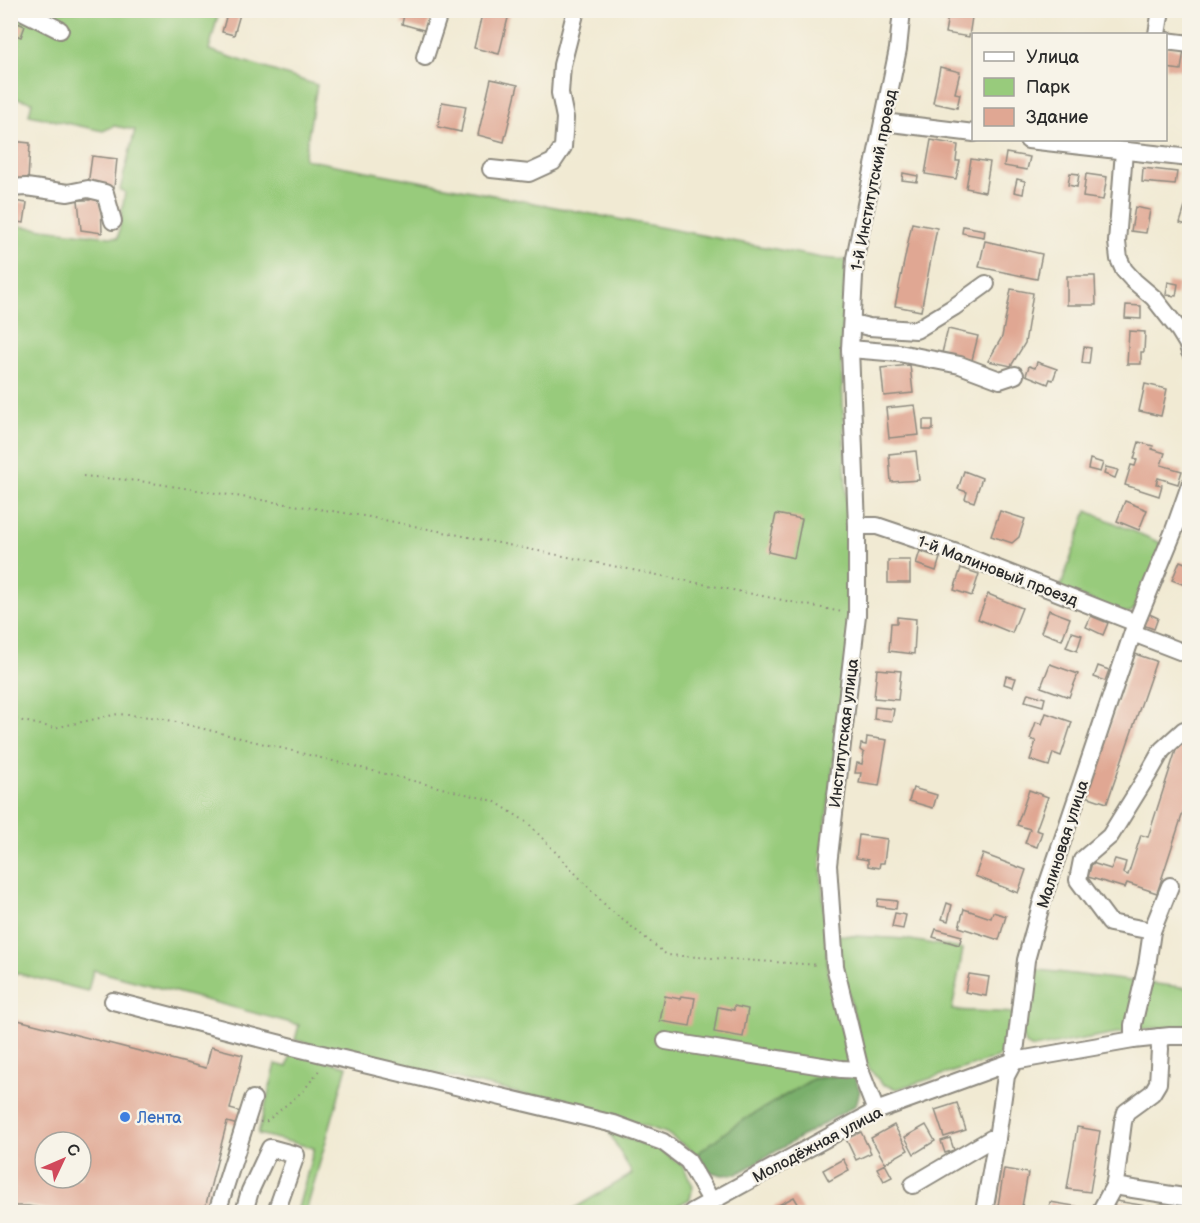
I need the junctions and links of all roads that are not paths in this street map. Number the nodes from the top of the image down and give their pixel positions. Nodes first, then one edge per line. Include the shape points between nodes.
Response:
1 (20, 10) edge
2 (440, 10) edge
3 (576, 10) edge
4 (902, 10) edge
5 (1161, 10) edge
6 (60, 30) dead end
7 (1157, 33) edge
8 (1167, 41) edge
9 (1190, 44) edge
10 (425, 57) dead end
11 (883, 122) junction
12 (972, 133) edge
13 (1043, 141) edge
14 (1133, 147) edge
15 (1190, 158) edge
16 (491, 169) dead end
17 (10, 188) edge
18 (113, 221) dead end
19 (986, 284) dead end
20 (852, 324) junction
21 (850, 350) junction
22 (1190, 352) edge
23 (1015, 375) dead end
24 (1190, 485) edge
25 (857, 526) junction
26 (1134, 628) junction
27 (1190, 655) edge
28 (1190, 732) edge
29 (1170, 886) dead end
30 (1152, 931) junction
31 (113, 1001) dead end
32 (1190, 1035) edge
33 (1159, 1037) junction
34 (1133, 1040) junction
35 (666, 1041) dead end
36 (1014, 1060) junction
37 (860, 1070) junction
38 (253, 1099) dead end
39 (876, 1111) junction
40 (997, 1138) junction
41 (913, 1185) dead end
42 (1114, 1186) junction
43 (1190, 1198) edge
44 (712, 1202) junction
45 (217, 1212) edge
46 (244, 1212) edge
47 (276, 1212) edge
48 (692, 1212) edge
49 (984, 1212) edge
50 (1100, 1212) edge

1 - 6 street
2 - 10 street
3 - 16 street via 562,65 560,93 566,118 563,147 553,162 529,172
4 - 11 street, 1-й Институтский проезд
5 - 7 street
8 - 9 street
11 - 12 street
11 - 20 street, 1-й Институтский проезд via 855,258
13 - 14 street
14 - 15 street
14 - 22 street via 1117,242 1119,259 1124,270 1154,298 1179,330
17 - 18 street via 68,193 88,189 105,193
19 - 20 street via 916,330
20 - 21 street, 1-й Институтский проезд
21 - 23 street via 899,353 950,363 1000,380
21 - 25 street, Институтская улица
24 - 26 street, Малиновая улица
25 - 26 street, 1-й Малиновый проезд via 877,526 960,554
25 - 37 street, Институтская улица via 857,615 828,865 835,966
26 - 27 street
26 - 36 street, Малиновая улица via 1043,898 1026,960
28 - 30 street via 1184,730 1162,750 1110,836 1082,860 1078,880 1110,923
29 - 30 street
30 - 34 street via 1132,1025
31 - 44 street via 614,1124 663,1142 688,1161
32 - 33 street, Молодёжная улица
33 - 34 street, Молодёжная улица
33 - 42 street via 1158,1083 1152,1093 1126,1112
34 - 36 street, Молодёжная улица
35 - 37 street
36 - 39 street, Молодёжная улица
36 - 40 street via 1006,1076
37 - 39 street, Институтская улица
38 - 45 street
39 - 44 street, Молодёжная улица
40 - 41 street
40 - 49 street
42 - 43 street
42 - 50 street
44 - 48 street, Молодёжная улица
46 - 47 street via 270,1148 296,1155

